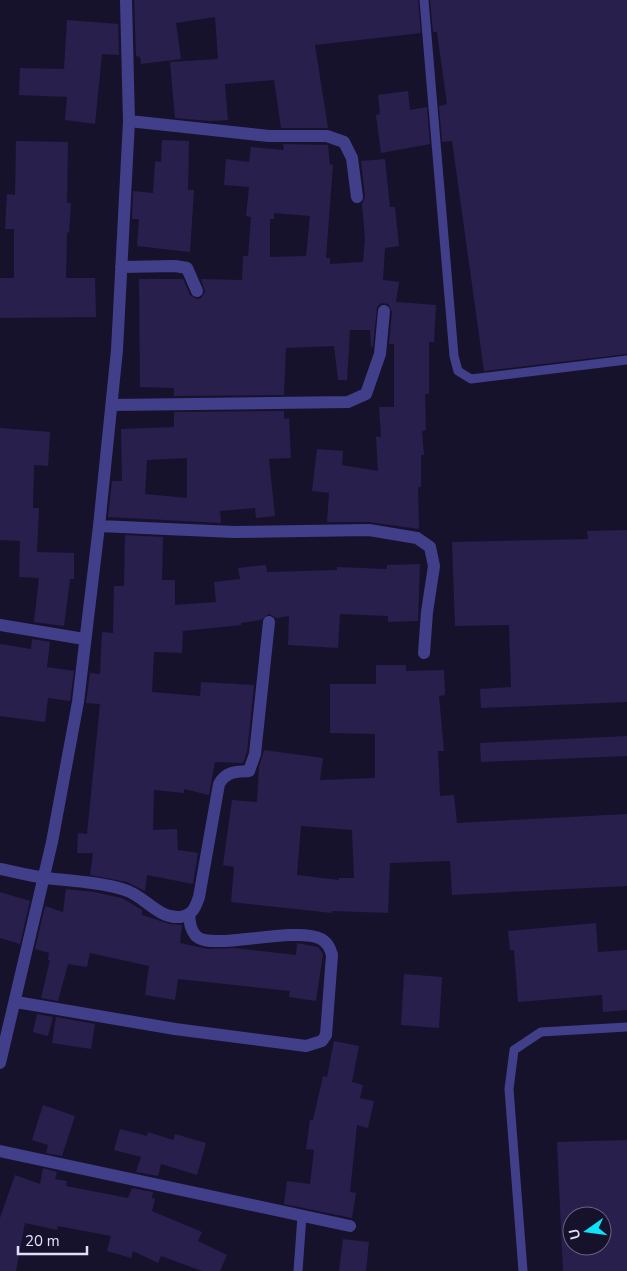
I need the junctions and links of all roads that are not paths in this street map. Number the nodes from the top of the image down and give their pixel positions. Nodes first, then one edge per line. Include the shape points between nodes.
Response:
1 (126, 0) edge
2 (424, 0) edge
3 (129, 120) junction
4 (357, 197) dead end
5 (121, 267) junction
6 (197, 291) dead end
7 (384, 311) dead end
8 (627, 360) edge
9 (112, 405) junction
10 (99, 526) junction
11 (269, 622) dead end
12 (0, 625) edge
13 (84, 639) junction
14 (424, 653) dead end
15 (0, 869) edge
16 (44, 878) junction
17 (189, 914) junction
18 (16, 1002) junction
19 (627, 1027) edge
20 (0, 1063) edge
21 (0, 1151) edge
22 (302, 1216) junction
23 (350, 1226) dead end
24 (298, 1271) edge
25 (523, 1271) edge

1 - 3 street
2 - 8 lane via 454,356 458,371 471,379
3 - 4 street via 269,136 327,136 344,142 352,158
3 - 5 street
5 - 6 street via 186,268
5 - 9 street
7 - 9 street via 380,354 366,394 358,400
9 - 10 street
10 - 13 street
10 - 14 street via 234,532 369,530 417,538 430,547 434,566 426,612
11 - 17 street via 255,754 249,771 223,776 219,784 199,897 195,910
12 - 13 street
13 - 16 street via 78,702
15 - 16 street
16 - 17 street via 93,883 128,891 159,912 173,916
16 - 18 street
17 - 18 street via 191,929 205,941 246,941 291,935 313,936 329,946 332,955 326,1035 322,1040 306,1046 176,1029
18 - 20 street
19 - 25 lane via 541,1032 514,1050 509,1089
21 - 22 street
22 - 23 street
22 - 24 lane

